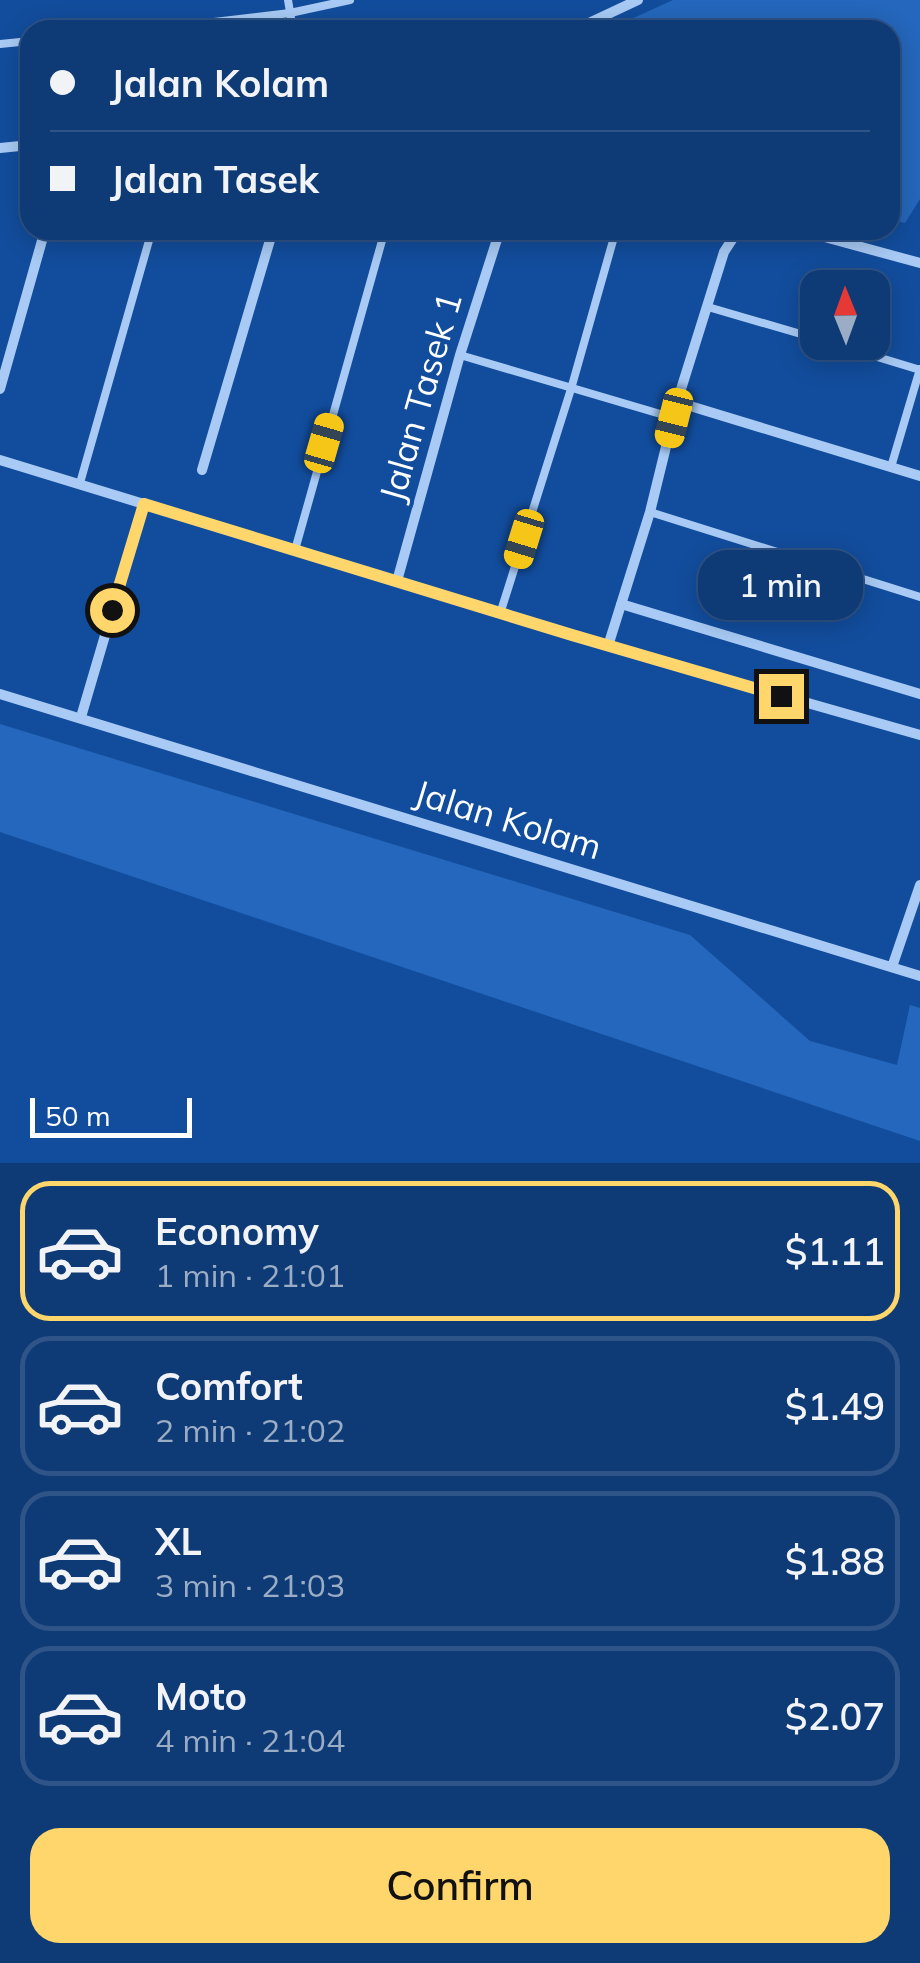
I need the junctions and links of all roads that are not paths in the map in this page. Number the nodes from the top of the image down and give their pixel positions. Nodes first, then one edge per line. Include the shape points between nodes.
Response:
1 (288, 0) edge
2 (350, 0) edge
3 (638, 0) edge
4 (290, 13) junction
5 (231, 20) edge
6 (291, 20) edge
7 (595, 20) edge
8 (42, 240) edge
9 (149, 240) edge
10 (269, 240) edge
11 (382, 240) edge
12 (497, 240) edge
13 (613, 240) edge
14 (733, 240) edge
15 (836, 240) edge
16 (920, 263) edge
17 (708, 307) junction
18 (800, 335) edge
19 (460, 355) junction
20 (889, 360) edge
21 (920, 369) edge
22 (0, 389) edge
23 (571, 389) junction
24 (677, 402) junction
25 (674, 418) junction
26 (0, 460) edge
27 (891, 467) junction
28 (202, 470) dead end
29 (920, 476) edge
30 (80, 483) junction
31 (144, 504) junction
32 (650, 512) junction
33 (294, 550) junction
34 (397, 581) junction
35 (920, 597) edge
36 (620, 604) junction
37 (500, 614) junction
38 (608, 646) junction
39 (0, 694) edge
40 (920, 694) edge
41 (81, 717) junction
42 (920, 735) edge
43 (920, 884) edge
44 (892, 966) junction
45 (920, 976) edge

1 - 4 lane
2 - 4 lane
3 - 7 street
4 - 5 lane
4 - 6 lane
8 - 22 street
9 - 30 lane
10 - 28 street
11 - 33 lane
12 - 19 street, Jalan Tasek 1
13 - 23 lane
14 - 17 street
15 - 16 street
17 - 18 lane
17 - 24 street
19 - 23 lane
19 - 34 street, Jalan Tasek 1
20 - 21 lane
21 - 27 lane
23 - 25 lane
23 - 37 lane
24 - 25 street
24 - 27 street
25 - 32 street
26 - 30 street
27 - 29 street
30 - 31 street
31 - 33 street
31 - 41 street
32 - 35 lane
32 - 36 street
33 - 34 street
34 - 37 street
36 - 38 street
36 - 40 street
37 - 38 street
38 - 42 street
39 - 41 street, Jalan Kolam
41 - 44 street, Jalan Kolam
43 - 44 street
44 - 45 street, Jalan Kolam

